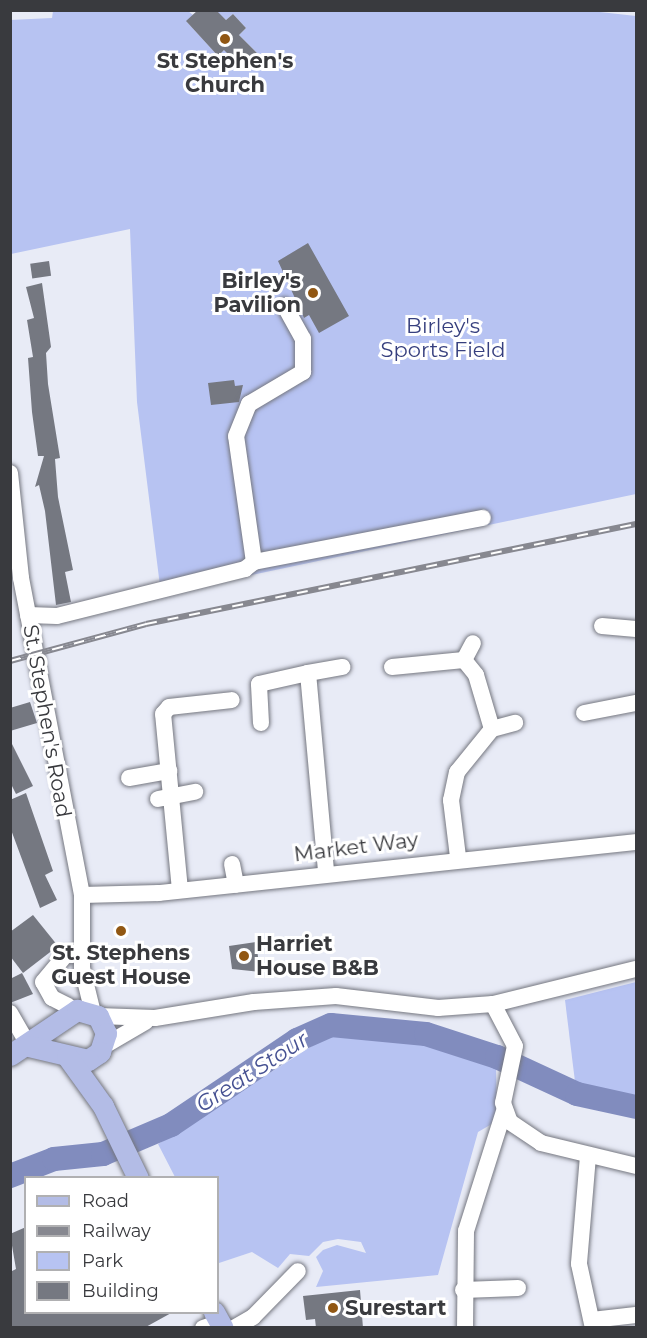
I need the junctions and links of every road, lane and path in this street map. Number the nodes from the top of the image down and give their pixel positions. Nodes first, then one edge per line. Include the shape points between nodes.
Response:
1 (285, 306) dead end
2 (10, 473) edge
3 (483, 518) dead end
4 (13, 538) edge
5 (254, 562) junction
6 (28, 615) junction
7 (602, 626) dead end
8 (636, 629) edge
9 (473, 643) dead end
10 (464, 660) junction
11 (342, 667) dead end
12 (392, 667) dead end
13 (308, 673) junction
14 (232, 700) dead end
15 (636, 703) edge
16 (584, 713) dead end
17 (261, 723) dead end
18 (515, 723) dead end
19 (492, 729) junction
20 (169, 771) junction
21 (129, 778) dead end
22 (195, 792) dead end
23 (166, 798) junction
24 (636, 842) edge
25 (458, 857) junction
26 (232, 864) dead end
27 (326, 872) junction
28 (236, 885) junction
29 (180, 890) junction
30 (82, 895) junction
31 (82, 961) junction
32 (636, 969) edge
33 (522, 1001) junction
34 (493, 1004) junction
35 (10, 1013) edge
36 (63, 1014) junction
37 (96, 1014) junction
38 (154, 1018) junction
39 (515, 1046) junction
40 (102, 1049) junction
41 (20, 1051) edge
42 (64, 1054) junction
43 (103, 1106) junction
44 (504, 1112) junction
45 (588, 1156) junction
46 (636, 1166) edge
47 (137, 1176) edge
48 (298, 1271) dead end
49 (518, 1288) dead end
50 (463, 1290) junction
51 (636, 1315) edge
52 (219, 1323) edge
53 (592, 1324) edge
54 (465, 1328) edge

1 - 5 street via 303,339 303,372 249,404 236,436
2 - 4 street, St. Stephen's Road
3 - 5 street
4 - 6 street, St. Stephen's Road
5 - 6 street via 245,569 57,616
6 - 30 street, St. Stephen's Road
7 - 8 street
9 - 10 street
10 - 12 street
10 - 19 street via 476,675
11 - 13 street
13 - 17 street via 259,684
13 - 27 street
14 - 20 street via 169,707 163,714
15 - 16 street
18 - 19 street
19 - 25 street via 457,772 452,800
20 - 21 street
20 - 23 street
22 - 23 street
23 - 29 street
24 - 25 street, Market Way
25 - 27 street, Market Way
26 - 28 street
27 - 28 street, Market Way
28 - 29 street, Market Way
29 - 30 street, Market Way
30 - 31 street, St. Stephen's Road
31 - 36 street, St. Stephen's Road
31 - 36 street via 66,955 43,982
31 - 37 street, St. Stephen's Road
32 - 33 street
33 - 34 street
33 - 39 street
34 - 38 street via 438,1008 336,996 254,1002
34 - 39 street
35 - 41 street
36 - 37 main road via 77,1010
36 - 41 main road, St. Stephen's Road
36 - 42 main road, St. Stephen's Road via 55,1037
37 - 38 street
37 - 40 main road, St. Stephen's Road via 106,1033
38 - 40 street
39 - 44 street via 505,1086
40 - 42 main road via 88,1060
40 - 43 main road, St. Stephen's Road
41 - 42 main road
42 - 43 main road
43 - 47 main road
44 - 45 street via 532,1138
44 - 50 street via 466,1231
45 - 46 street
45 - 53 street via 579,1264
48 - 52 street via 253,1317
49 - 50 street
50 - 54 street
51 - 53 street

